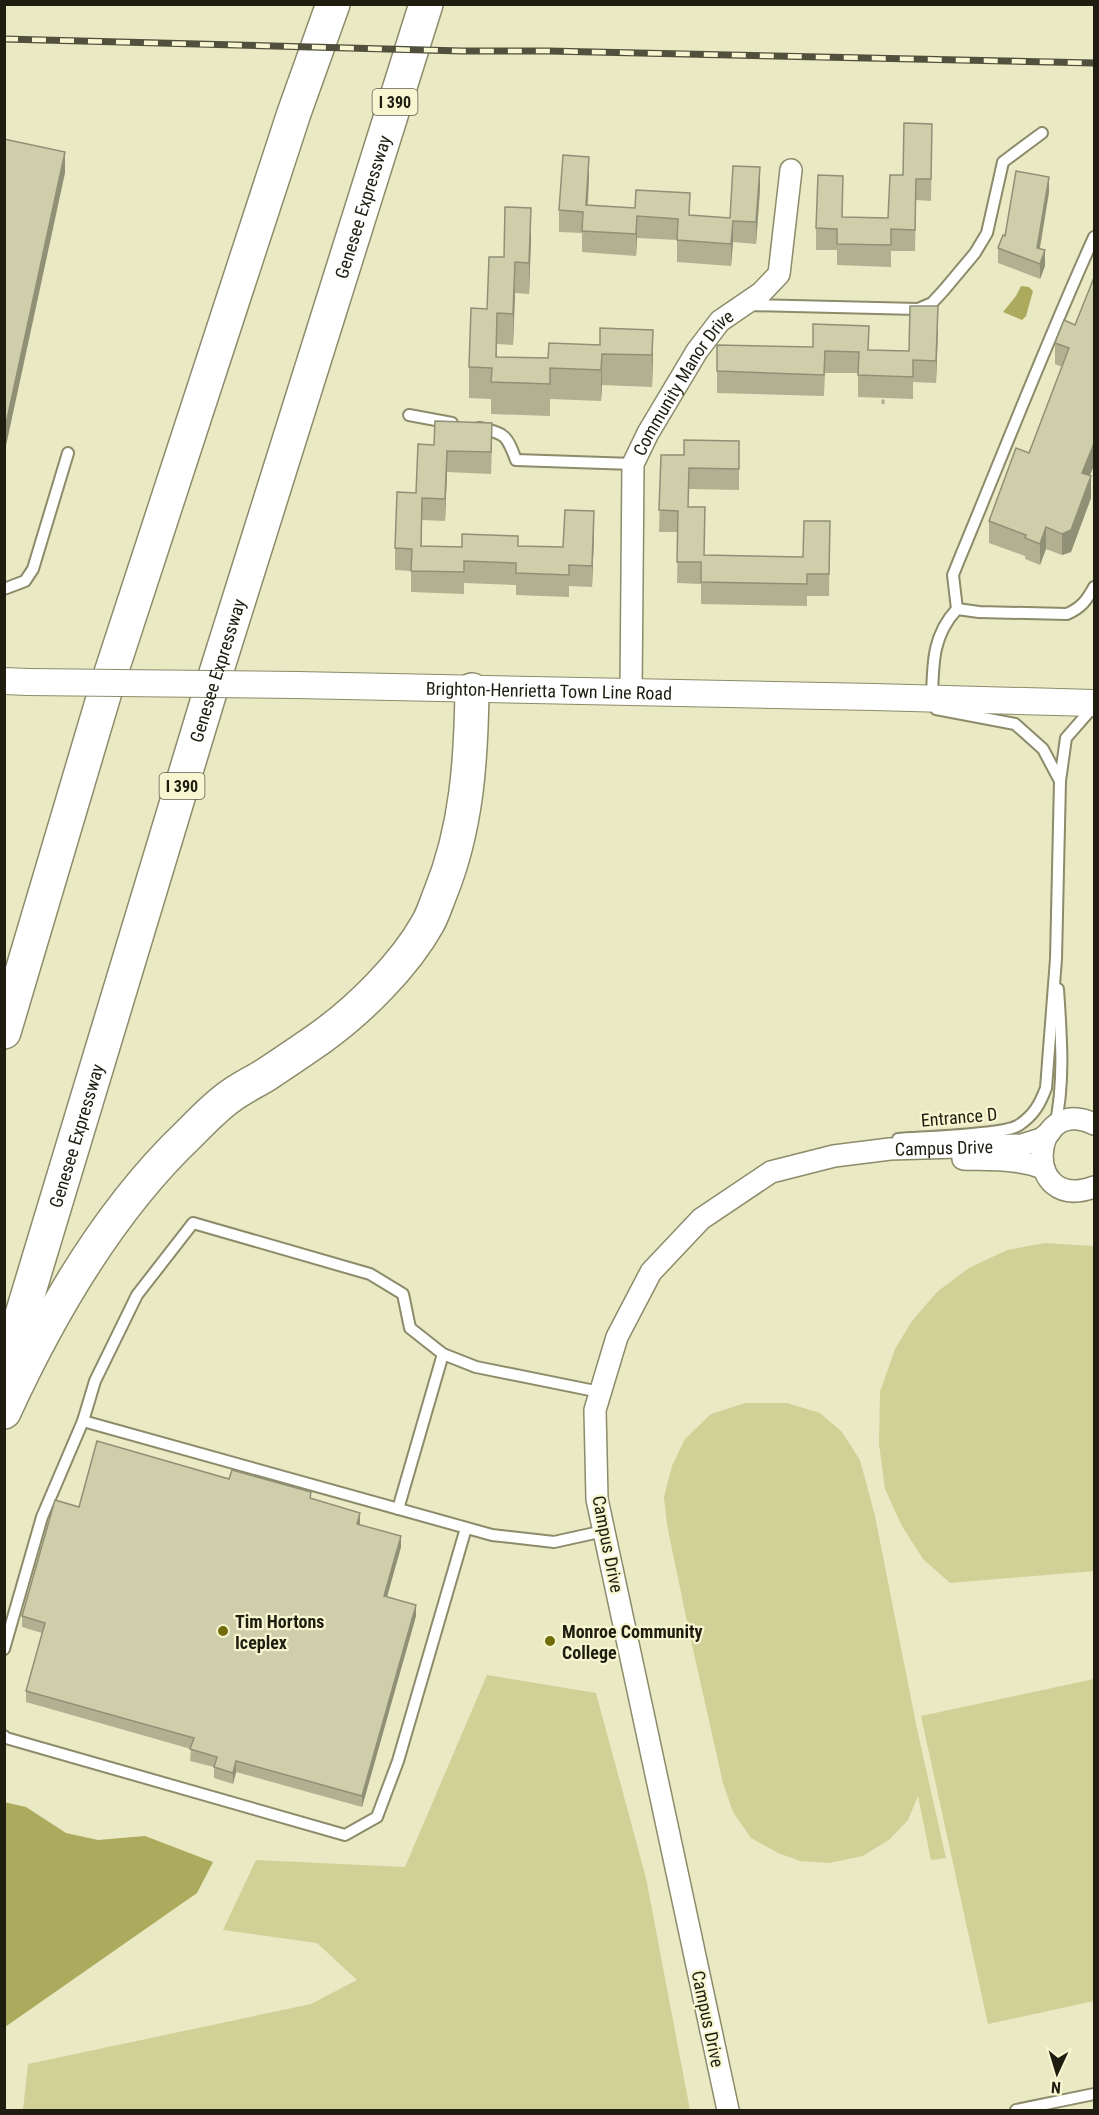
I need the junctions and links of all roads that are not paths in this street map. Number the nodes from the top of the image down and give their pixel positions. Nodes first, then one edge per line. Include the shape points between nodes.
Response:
1 (318, 4) edge
2 (333, 4) edge
3 (426, 5) edge
4 (294, 112) junction
5 (1042, 133) dead end
6 (790, 170) dead end
7 (1095, 237) edge
8 (741, 305) junction
9 (409, 415) dead end
10 (68, 453) dead end
11 (633, 464) junction
12 (1095, 587) edge
13 (4, 589) edge
14 (957, 609) junction
15 (16, 681) edge
16 (472, 690) junction
17 (631, 692) junction
18 (932, 704) junction
19 (1095, 704) edge
20 (1060, 781) junction
21 (1056, 959) junction
22 (4, 1032) edge
23 (1095, 1124) edge
24 (1052, 1130) junction
25 (834, 1156) junction
26 (1044, 1169) junction
27 (1095, 1187) edge
28 (443, 1354) junction
29 (4, 1374) edge
30 (600, 1392) junction
31 (4, 1412) edge
32 (83, 1421) junction
33 (398, 1509) junction
34 (466, 1528) junction
35 (604, 1531) junction
36 (4, 1649) edge
37 (4, 1736) edge
38 (1095, 2094) edge
39 (728, 2110) edge
40 (1016, 2110) edge

1 - 4 highway
2 - 4 highway
3 - 29 highway, Genesee Expressway / I 390 via 210,692
4 - 22 highway via 107,685
5 - 8 lane via 1002,162 987,233 932,303 918,309
6 - 8 street, Community Manor Drive via 778,274 761,293
7 - 14 lane via 953,575
8 - 11 street, Community Manor Drive via 724,316 697,351
9 - 11 lane via 495,431 508,440 516,460
10 - 13 lane via 33,569 25,581
11 - 17 street, Community Manor Drive
12 - 14 lane via 1078,609 1067,614
14 - 18 lane via 938,638
15 - 16 street, Brighton-Henrietta Town Line Road, bridge
16 - 17 street, Brighton-Henrietta Town Line Road
16 - 31 highway via 471,743 461,828 454,858 428,923 370,996 321,1036 231,1095 187,1136 121,1210 82,1268
17 - 18 street, Brighton-Henrietta Town Line Road via 874,697
18 - 19 street, Brighton-Henrietta Town Line Road
18 - 20 lane via 1015,724 1042,749
19 - 20 lane, Entrance D via 1066,738
20 - 21 lane, Entrance D
21 - 24 lane, Entrance D via 1060,1086
21 - 25 lane, Entrance D via 1046,1088 1039,1107 1028,1118 1017,1127 1000,1131 880,1140
23 - 24 street, Campus Drive via 1076,1119
24 - 25 street, Campus Drive via 1041,1139 1022,1145 890,1149
24 - 26 street via 1042,1146
25 - 26 street, Campus Drive via 992,1160
25 - 30 street, Campus Drive via 771,1172 701,1219 651,1272 617,1337
26 - 27 street via 1060,1187 1072,1191
28 - 30 lane via 476,1367
28 - 32 lane via 410,1328 403,1294 370,1274 193,1223 136,1295 95,1381
28 - 33 lane
30 - 35 street, Campus Drive via 595,1410 597,1499
32 - 33 lane
32 - 36 lane via 42,1516
33 - 34 lane
34 - 35 lane via 554,1542
34 - 37 lane via 398,1761 377,1816 345,1835
35 - 39 street, Campus Drive
38 - 40 lane

